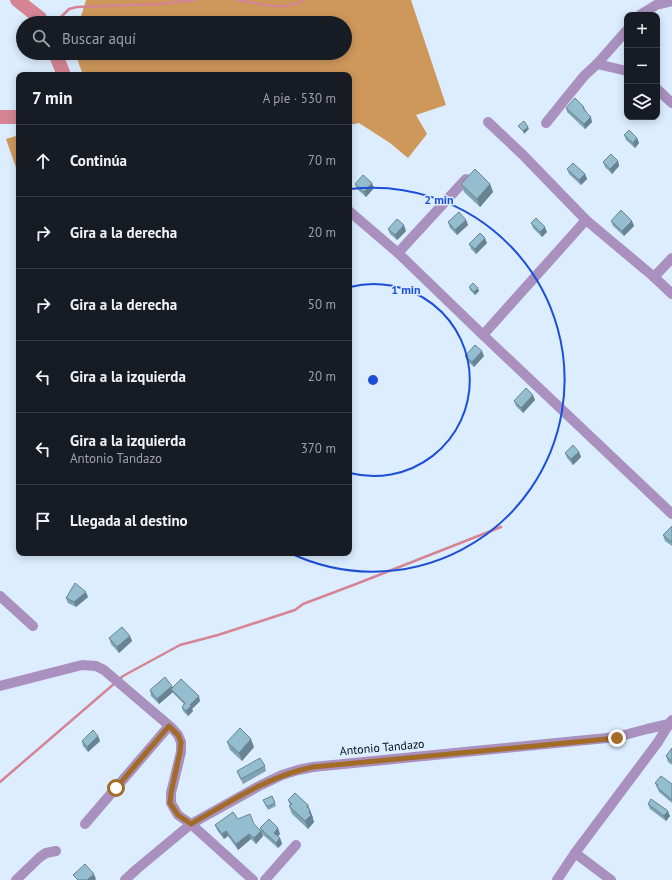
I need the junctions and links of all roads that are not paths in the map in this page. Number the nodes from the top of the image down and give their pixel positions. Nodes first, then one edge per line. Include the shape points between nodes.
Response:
1 (672, 1) edge
2 (645, 12) edge
3 (624, 33) edge
4 (597, 64) junction
5 (624, 70) edge
6 (660, 92) edge
7 (672, 103) edge
8 (488, 122) dead end
9 (546, 123) dead end
10 (466, 179) edge
11 (352, 214) edge
12 (586, 220) junction
13 (398, 253) junction
14 (672, 258) edge
15 (654, 277) junction
16 (672, 294) edge
17 (483, 335) junction
18 (672, 514) edge
19 (0, 596) edge
20 (34, 626) dead end
21 (0, 686) edge
22 (169, 726) junction
23 (670, 727) edge
24 (85, 824) dead end
25 (191, 824) junction
26 (296, 845) dead end
27 (56, 851) dead end
28 (575, 853) junction
29 (16, 880) edge
30 (125, 880) edge
31 (253, 880) edge
32 (265, 880) edge
33 (557, 880) edge
34 (611, 880) edge

1 - 2 street via 656,5
3 - 4 street
4 - 5 street
4 - 9 street
6 - 7 street
8 - 12 street
10 - 13 street
11 - 13 street
12 - 15 street
12 - 17 street
13 - 17 street
14 - 15 street
15 - 16 street
17 - 18 street
19 - 20 street
21 - 22 street via 82,665 96,666
22 - 24 street
22 - 25 street via 181,742 170,803 178,815
23 - 25 street, Antonio Tandazo via 646,729 617,738 298,770 261,785
23 - 28 street
25 - 30 street, Antonio Tandazo
25 - 31 street
26 - 32 street
27 - 29 street via 46,852
28 - 33 street
28 - 34 street

